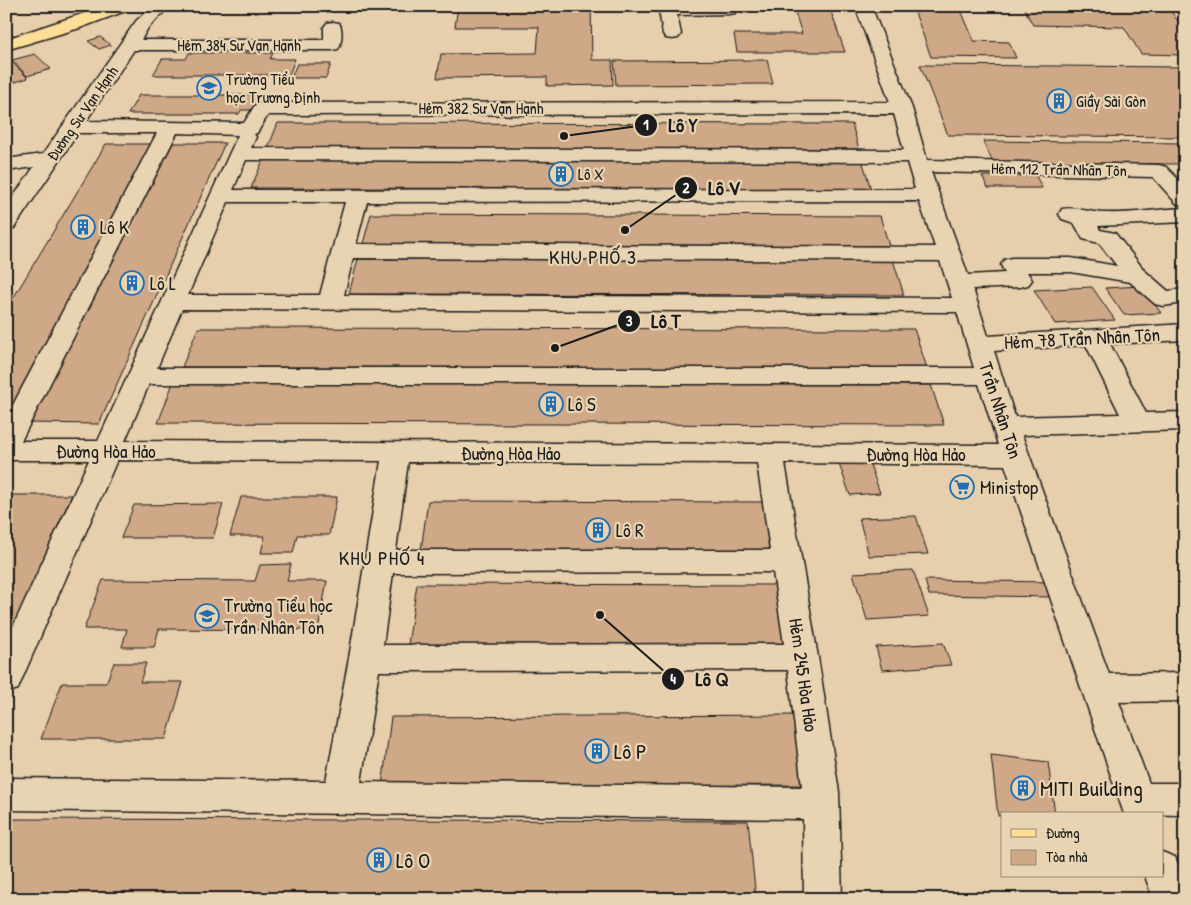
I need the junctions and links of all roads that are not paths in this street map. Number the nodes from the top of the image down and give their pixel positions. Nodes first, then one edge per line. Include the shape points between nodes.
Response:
1 (122, 6) edge
2 (162, 6) edge
3 (728, 6) edge
4 (862, 6) edge
5 (333, 27) dead end
6 (672, 34) dead end
7 (6, 44) edge
8 (129, 45) junction
9 (902, 108) junction
10 (72, 127) junction
11 (170, 127) junction
12 (250, 129) junction
13 (239, 154) junction
14 (49, 159) junction
15 (919, 161) junction
16 (6, 165) edge
17 (358, 195) junction
18 (927, 195) junction
19 (221, 196) junction
20 (1185, 199) edge
21 (1185, 215) edge
22 (6, 223) edge
23 (343, 251) junction
24 (949, 254) junction
25 (1137, 276) junction
26 (962, 293) junction
27 (1185, 296) edge
28 (173, 302) junction
29 (330, 302) junction
30 (1185, 332) edge
31 (1095, 338) junction
32 (979, 344) junction
33 (141, 376) junction
34 (990, 376) junction
35 (1185, 421) edge
36 (1137, 422) junction
37 (1005, 426) junction
38 (6, 444) edge
39 (6, 450) edge
40 (107, 451) junction
41 (396, 452) junction
42 (769, 454) junction
43 (1015, 455) junction
44 (786, 561) junction
45 (379, 562) junction
46 (802, 656) junction
47 (365, 658) junction
48 (6, 679) edge
49 (1185, 687) edge
50 (1097, 688) junction
51 (6, 794) edge
52 (341, 798) junction
53 (1185, 799) edge
54 (820, 803) junction
55 (1140, 806) edge
56 (1164, 876) edge
57 (823, 899) edge
58 (1172, 899) edge

1 - 7 main road
2 - 8 street, Đường Sư Vạn Hạnh via 142,25
3 - 6 street via 729,9 667,10
4 - 9 street, Trần Nhân Tôn
5 - 8 street, Hẻm 384 Sư Vạn Hạnh via 332,45
8 - 10 street, Đường Sư Vạn Hạnh
9 - 12 street, Hẻm 382 Sư Vạn Hạnh via 262,109
9 - 15 street, Trần Nhân Tôn
10 - 11 street
10 - 14 street, Đường Sư Vạn Hạnh
11 - 12 street
11 - 38 street
12 - 13 street
13 - 15 street, Hẻm 112 Trần Nhân Tôn
13 - 19 street
14 - 16 street
14 - 22 street, Đường Sư Vạn Hạnh
15 - 18 street, Trần Nhân Tôn
15 - 20 street, Hẻm 112 Trần Nhân Tôn via 1159,170
17 - 18 street
17 - 19 street
17 - 23 street
18 - 24 street, Trần Nhân Tôn
19 - 28 street
21 - 25 street via 1075,215 1092,234 1107,238
23 - 24 street
23 - 29 street
24 - 26 street, Trần Nhân Tôn
25 - 26 street via 1071,265 1012,265 1020,280
25 - 27 street via 1163,299
26 - 29 street
26 - 32 street, Trần Nhân Tôn
28 - 29 street
28 - 33 street
30 - 31 street, Hẻm 78 Trần Nhân Tôn
31 - 32 street, Hẻm 78 Trần Nhân Tôn
31 - 36 street
32 - 34 street, Trần Nhân Tôn
33 - 34 street
33 - 40 street
34 - 37 street, Trần Nhân Tôn
35 - 36 street
36 - 37 street
37 - 43 street, Trần Nhân Tôn
39 - 40 street, Đường Hòa Hảo
40 - 41 street, Đường Hòa Hảo
40 - 48 street
41 - 42 street, Đường Hòa Hảo
41 - 45 street
42 - 43 street, Đường Hòa Hảo
42 - 44 street, Hẻm 245 Hòa Hảo
43 - 50 street, Trần Nhân Tôn
44 - 45 street
44 - 46 street, Hẻm 245 Hòa Hảo
45 - 47 street
46 - 47 street
46 - 54 street, Hẻm 245 Hòa Hảo
47 - 52 street
49 - 50 street
50 - 55 street, Trần Nhân Tôn
51 - 52 street
52 - 54 street
53 - 55 street
54 - 57 street, Hẻm 245 Hòa Hảo
56 - 58 street

